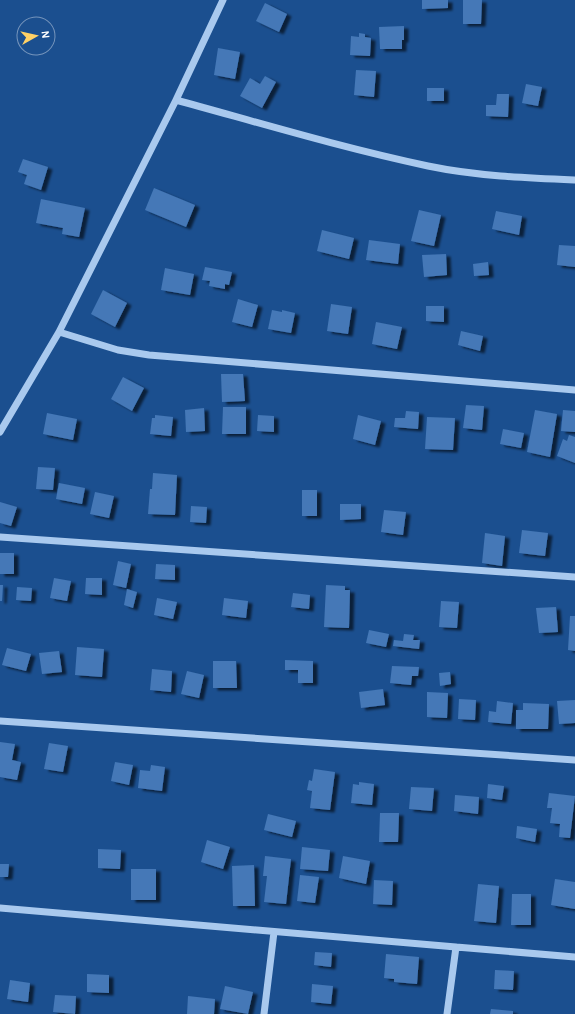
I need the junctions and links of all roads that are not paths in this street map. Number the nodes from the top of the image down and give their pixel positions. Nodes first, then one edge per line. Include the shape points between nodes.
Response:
1 (223, 0) edge
2 (176, 100) junction
3 (575, 180) edge
4 (59, 332) junction
5 (575, 390) edge
6 (0, 432) edge
7 (0, 537) edge
8 (575, 577) edge
9 (0, 721) edge
10 (575, 760) edge
11 (0, 908) edge
12 (274, 932) junction
13 (456, 947) junction
14 (575, 956) edge
15 (264, 1014) edge
16 (447, 1014) edge

1 - 2 street
2 - 3 street via 429,166 505,177
2 - 4 street
4 - 5 street via 118,350 149,355
4 - 6 street
7 - 8 street
9 - 10 street
11 - 12 street
12 - 13 street
12 - 15 street
13 - 14 street
13 - 16 street

